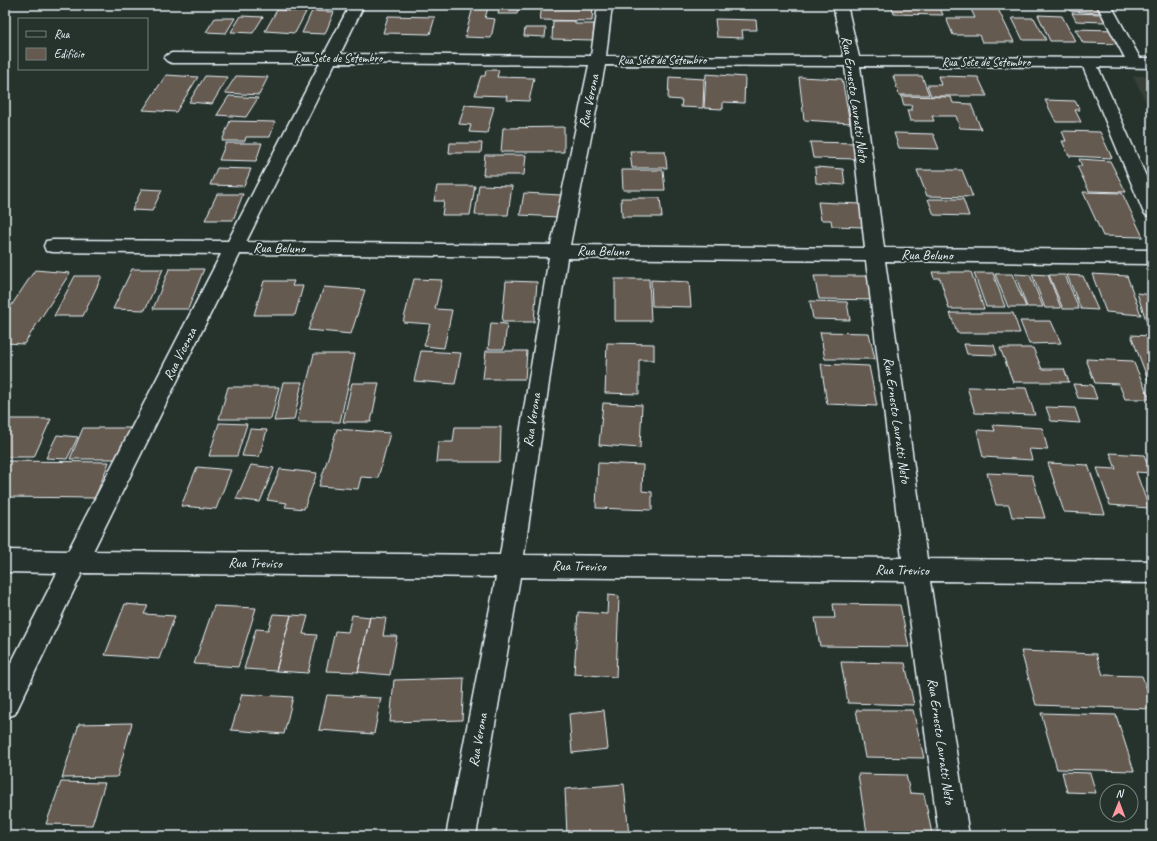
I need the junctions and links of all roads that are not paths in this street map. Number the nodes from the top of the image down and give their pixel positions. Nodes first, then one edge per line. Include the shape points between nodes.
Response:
1 (357, 5) edge
2 (605, 5) edge
3 (840, 5) edge
4 (1104, 5) edge
5 (172, 58) dead end
6 (330, 58) junction
7 (598, 60) junction
8 (852, 61) junction
9 (1088, 62) junction
10 (1135, 63) junction
11 (1152, 63) edge
12 (1152, 211) edge
13 (53, 246) dead end
14 (234, 248) junction
15 (558, 251) junction
16 (875, 254) junction
17 (1152, 257) edge
18 (5, 561) edge
19 (75, 562) junction
20 (510, 566) junction
21 (916, 570) junction
22 (1152, 572) edge
23 (5, 704) edge
24 (461, 836) edge
25 (954, 836) edge

1 - 6 street, Rua Vicenza
2 - 7 street, Rua Verona
3 - 8 street, Rua Ernesto Lavratti Neto
4 - 10 street
5 - 6 street, Rua Sete de Setembro
6 - 7 street, Rua Sete de Setembro
6 - 14 street, Rua Vicenza
7 - 8 street, Rua Sete de Setembro
7 - 15 street, Rua Verona
8 - 9 street, Rua Sete de Setembro
8 - 16 street, Rua Ernesto Lavratti Neto
9 - 10 street, Rua Sete de Setembro
9 - 12 street
10 - 11 street, Rua Sete de Setembro
13 - 14 street, Rua Beluno
14 - 15 street, Rua Beluno
14 - 19 street, Rua Vicenza
15 - 16 street, Rua Beluno
15 - 20 street, Rua Verona
16 - 17 street, Rua Beluno
16 - 21 street, Rua Ernesto Lavratti Neto
18 - 19 street, Rua Treviso
19 - 20 street, Rua Treviso
19 - 23 street, Rua Vicenza
20 - 21 street, Rua Treviso
20 - 24 street, Rua Verona
21 - 22 street, Rua Treviso
21 - 25 street, Rua Ernesto Lavratti Neto

